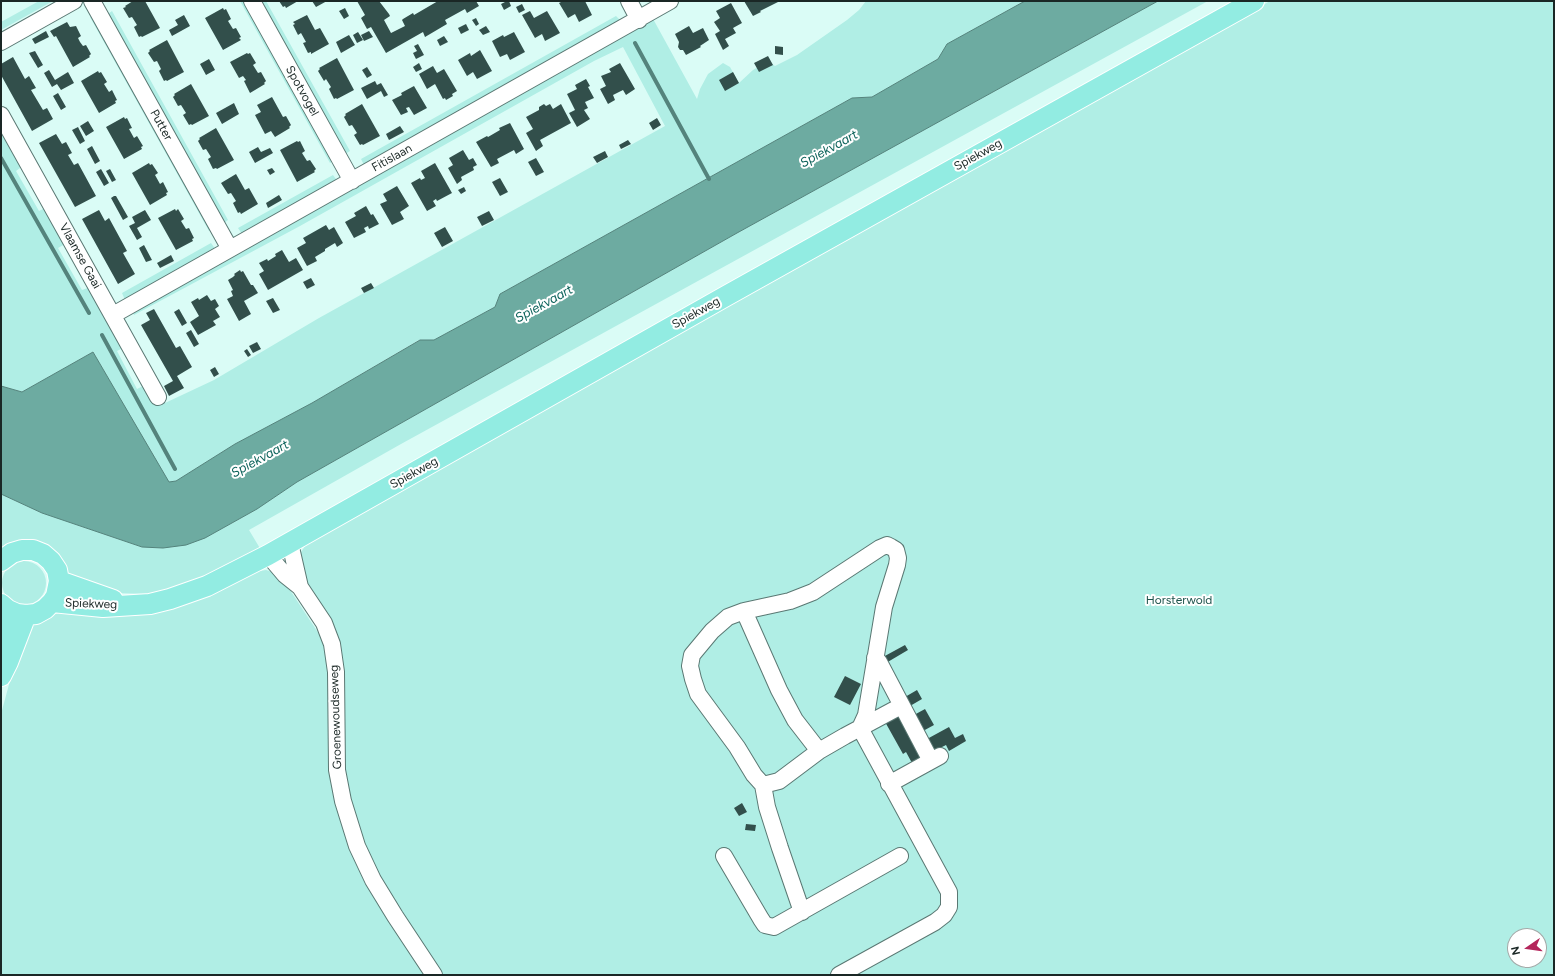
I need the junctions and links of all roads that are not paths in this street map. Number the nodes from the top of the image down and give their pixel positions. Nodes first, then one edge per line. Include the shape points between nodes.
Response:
1 (74, 1) edge
2 (92, 1) edge
3 (252, 1) edge
4 (629, 1) edge
5 (670, 1) edge
6 (1254, 1) edge
7 (639, 20) junction
8 (1, 42) edge
9 (1, 114) edge
10 (352, 181) junction
11 (230, 250) junction
12 (112, 315) junction
13 (158, 397) dead end
14 (290, 543) junction
15 (268, 555) junction
16 (1, 561) edge
17 (59, 581) junction
18 (300, 587) junction
19 (52, 602) junction
20 (129, 605) junction
21 (12, 610) edge
22 (744, 610) junction
23 (1, 649) edge
24 (875, 658) junction
25 (1, 676) edge
26 (901, 706) junction
27 (860, 728) junction
28 (819, 751) junction
29 (889, 784) junction
30 (763, 785) junction
31 (724, 856) dead end
32 (900, 856) dead end
33 (802, 912) junction
34 (434, 975) edge
35 (839, 975) edge

1 - 8 street
2 - 11 street, Putter
3 - 10 street, Spotvogel
4 - 7 street
5 - 7 street, Fitislaan
6 - 14 main road, Spiekweg
7 - 10 street, Fitislaan
9 - 12 street, Vlaamse Gaai
10 - 11 street, Fitislaan
11 - 12 street, Fitislaan
12 - 13 street, Vlaamse Gaai
14 - 15 main road, Spiekweg
14 - 18 street, Groenewoudseweg
15 - 18 street, Groenewoudseweg via 285,575
15 - 20 main road, Spiekweg via 190,593 150,604
16 - 17 main road via 12,552 33,550 51,561
17 - 19 main road
17 - 20 main road, Spiekweg
18 - 34 street, Groenewoudseweg via 324,623 332,644 336,672 337,770 343,801 357,846 373,880
19 - 20 main road, Spiekweg via 103,607
19 - 21 main road via 36,614
21 - 23 main road
21 - 25 main road via 8,662
22 - 24 street via 790,601 813,592 880,548 886,545 892,547 896,550 898,565 884,606
22 - 28 street via 779,690 795,720
22 - 30 street via 728,617 712,631 692,655 690,666 698,694
24 - 26 street
24 - 27 street via 866,715
26 - 27 street
26 - 29 street via 936,758
27 - 28 street
27 - 29 street
28 - 30 street via 779,780
29 - 35 street via 949,892 949,907 935,922
30 - 33 street via 767,806
31 - 33 street via 765,925 774,927
32 - 33 street

